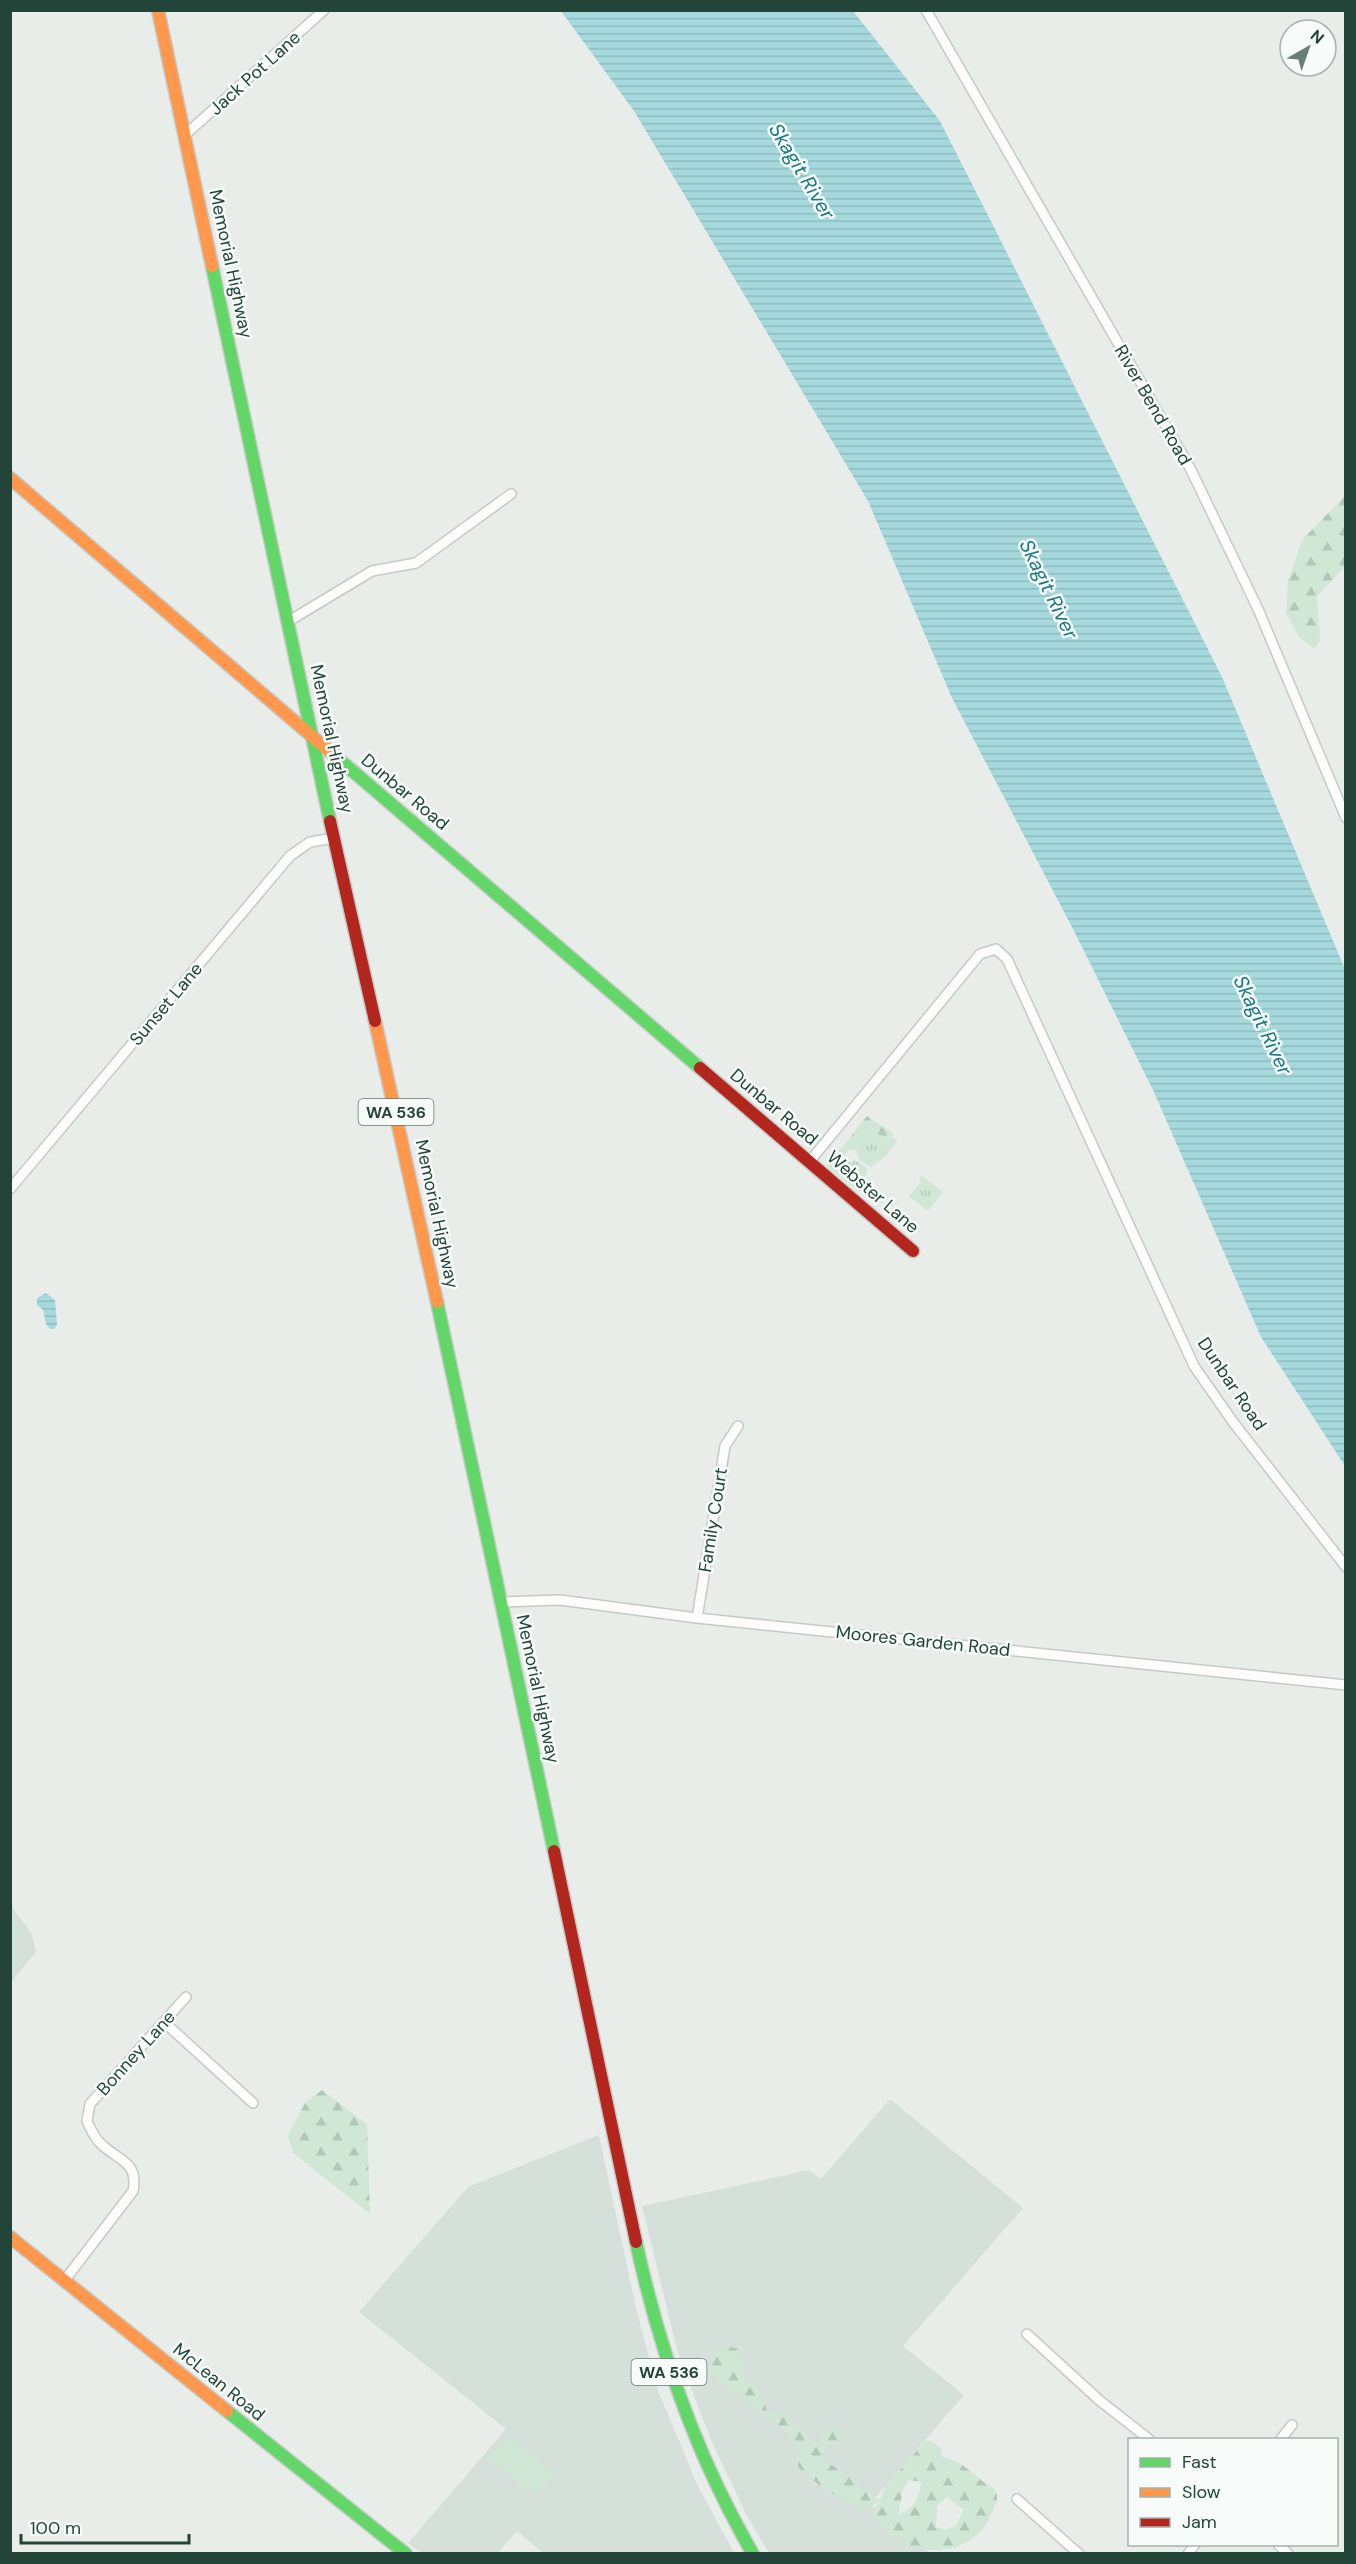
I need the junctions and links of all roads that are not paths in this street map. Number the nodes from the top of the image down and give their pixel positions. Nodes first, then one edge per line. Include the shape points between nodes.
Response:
1 (158, 10) edge
2 (324, 10) edge
3 (926, 10) edge
4 (185, 135) junction
5 (10, 478) edge
6 (511, 494) dead end
7 (289, 621) junction
8 (314, 738) junction
9 (1346, 818) edge
10 (334, 838) junction
11 (810, 1161) junction
12 (10, 1189) edge
13 (913, 1251) dead end
14 (738, 1426) dead end
15 (1346, 1567) edge
16 (501, 1602) junction
17 (697, 1618) junction
18 (1346, 1685) edge
19 (186, 1997) dead end
20 (164, 2022) junction
21 (253, 2103) dead end
22 (10, 2237) edge
23 (64, 2281) junction
24 (1027, 2334) dead end
25 (1292, 2426) dead end
26 (1149, 2438) edge
27 (1281, 2438) edge
28 (1017, 2499) dead end
29 (406, 2553) edge
30 (753, 2553) edge
31 (1079, 2553) edge

1 - 4 main road, Memorial Highway / WA 536
2 - 4 street, Jack Pot Lane
3 - 9 street, River Bend Road via 1190,468 1258,609
4 - 7 main road, Memorial Highway / WA 536
5 - 8 main road, Dunbar Road
6 - 7 street via 416,563 372,571
7 - 8 main road, Memorial Highway / WA 536
8 - 10 main road, Memorial Highway / WA 536
8 - 11 main road, Dunbar Road
10 - 12 street, Sunset Lane via 310,842 290,856
10 - 16 main road, Memorial Highway / WA 536
11 - 13 main road, Webster Lane
11 - 15 street, Dunbar Road via 980,954 996,949 1007,959 1194,1366
14 - 17 street, Family Court via 725,1446
16 - 17 street, Moores Garden Road via 560,1599
16 - 30 main road, Memorial Highway / WA 536 via 653,2320 681,2406 706,2465
17 - 18 street, Moores Garden Road
19 - 20 street, Bonney Lane
20 - 21 street
20 - 23 street, Bonney Lane via 90,2104 87,2121 98,2141 133,2169 134,2191
22 - 23 main road, McLean Road
23 - 29 main road, McLean Road
24 - 26 street via 1099,2400
25 - 27 street
28 - 31 street

